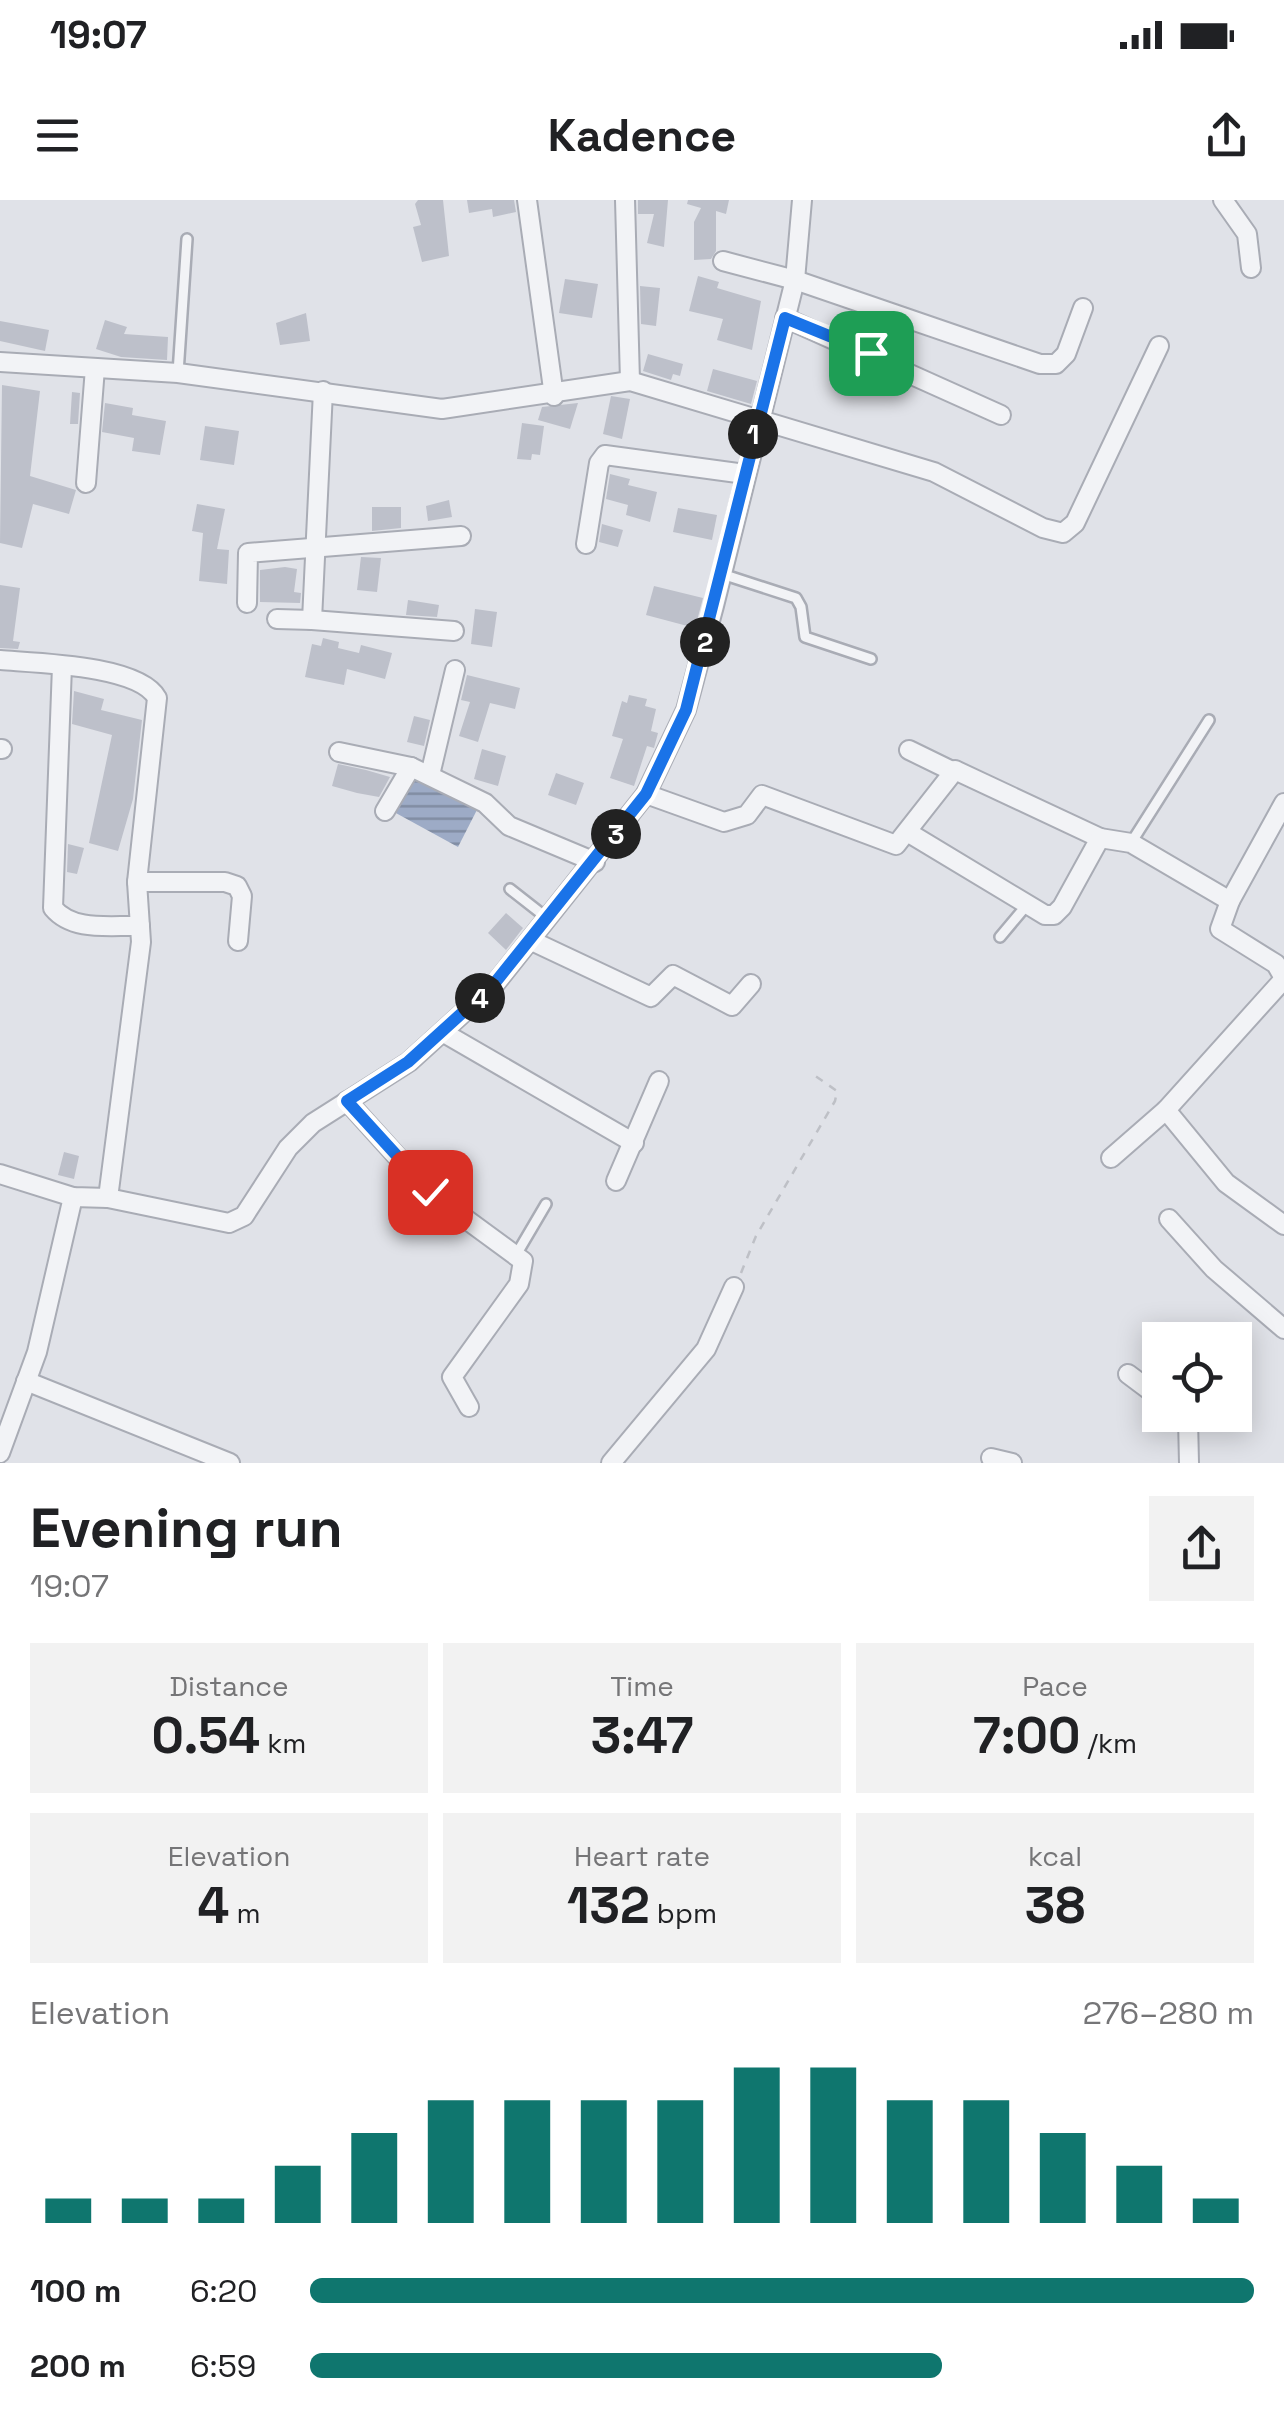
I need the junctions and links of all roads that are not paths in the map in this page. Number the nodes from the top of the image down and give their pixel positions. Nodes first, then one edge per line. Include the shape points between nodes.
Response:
1 (526, 200) edge
2 (625, 200) edge
3 (802, 200) edge
4 (1223, 200) edge
5 (186, 239) dead end
6 (723, 261) dead end
7 (1250, 268) dead end
8 (795, 280) junction
9 (1083, 308) dead end
10 (785, 318) junction
11 (1159, 346) dead end
12 (0, 362) edge
13 (95, 368) junction
14 (178, 373) junction
15 (630, 381) junction
16 (323, 391) junction
17 (554, 396) junction
18 (1001, 415) dead end
19 (757, 420) junction
20 (744, 474) junction
21 (86, 483) dead end
22 (461, 536) dead end
23 (586, 544) dead end
24 (314, 548) junction
25 (722, 574) junction
26 (247, 603) dead end
27 (278, 619) dead end
28 (312, 620) junction
29 (454, 632) dead end
30 (0, 660) edge
31 (871, 660) dead end
32 (62, 666) junction
33 (456, 670) dead end
34 (1209, 720) dead end
35 (909, 750) dead end
36 (339, 752) dead end
37 (411, 767) junction
38 (952, 771) junction
39 (430, 775) junction
40 (646, 794) junction
41 (1284, 804) edge
42 (385, 811) dead end
43 (909, 833) junction
44 (1100, 838) junction
45 (1131, 844) junction
46 (595, 862) junction
47 (137, 882) junction
48 (510, 889) dead end
49 (1230, 902) junction
50 (1026, 906) junction
51 (549, 919) junction
52 (140, 926) junction
53 (1000, 938) dead end
54 (238, 941) dead end
55 (532, 941) junction
56 (1284, 978) edge
57 (751, 984) dead end
58 (444, 1032) junction
59 (658, 1081) dead end
60 (347, 1101) junction
61 (1166, 1110) junction
62 (634, 1142) junction
63 (1111, 1158) dead end
64 (0, 1174) edge
65 (616, 1181) dead end
66 (72, 1197) junction
67 (108, 1198) junction
68 (546, 1204) dead end
69 (1170, 1219) dead end
70 (1284, 1226) edge
71 (516, 1255) junction
72 (734, 1287) road end
73 (1284, 1329) edge
74 (1128, 1374) dead end
75 (26, 1382) junction
76 (1142, 1384) edge
77 (469, 1407) dead end
78 (1188, 1432) edge
79 (0, 1453) edge
80 (991, 1458) dead end
81 (230, 1463) edge
82 (611, 1463) edge
83 (1012, 1463) edge
84 (1189, 1463) edge

1 - 17 street
2 - 15 street
3 - 8 street
4 - 7 street via 1247,234
5 - 14 lane
6 - 8 street
8 - 9 street via 1040,364 1056,364 1066,354
8 - 10 street
10 - 18 street
10 - 19 street
11 - 19 street via 1076,522 1062,532 934,472
12 - 13 street
13 - 14 street
13 - 21 street
14 - 16 street
15 - 17 street
15 - 19 street
16 - 17 street via 442,409
16 - 24 street
19 - 20 street
20 - 23 street via 606,455 599,463
20 - 25 street
22 - 24 street
24 - 26 street via 248,552
24 - 28 street
25 - 31 lane via 796,598 804,638
25 - 40 street via 686,710
27 - 28 street
28 - 29 street
30 - 32 street
32 - 47 street via 138,681 156,698
32 - 52 street via 53,908 76,924
33 - 39 street
34 - 45 lane
35 - 38 street
36 - 37 street
37 - 39 street
37 - 42 street
38 - 43 street
38 - 44 street
39 - 46 street via 485,803 508,826
40 - 43 street via 724,822 747,814 762,796 896,845
40 - 46 street
41 - 49 street
43 - 50 street
44 - 45 street
44 - 50 street via 1054,915
45 - 49 street
46 - 51 street
47 - 52 street
47 - 54 street via 237,886
48 - 51 lane
49 - 56 street via 1220,929 1276,964
50 - 53 lane
51 - 55 street
52 - 67 street
55 - 57 street via 651,998 673,976 732,1006
55 - 58 street
56 - 61 street
58 - 60 street
58 - 62 street
59 - 62 street
60 - 67 street via 288,1148 244,1216 229,1223
60 - 71 street via 430,1192
61 - 63 street
61 - 70 street via 1226,1184
62 - 65 street
64 - 66 street
66 - 67 street
66 - 75 street
68 - 71 lane
69 - 73 street via 1214,1269
71 - 77 street via 524,1270 519,1284 452,1377
72 - 82 street via 706,1349
74 - 76 street
75 - 79 street
75 - 81 street
78 - 84 street
80 - 83 street

